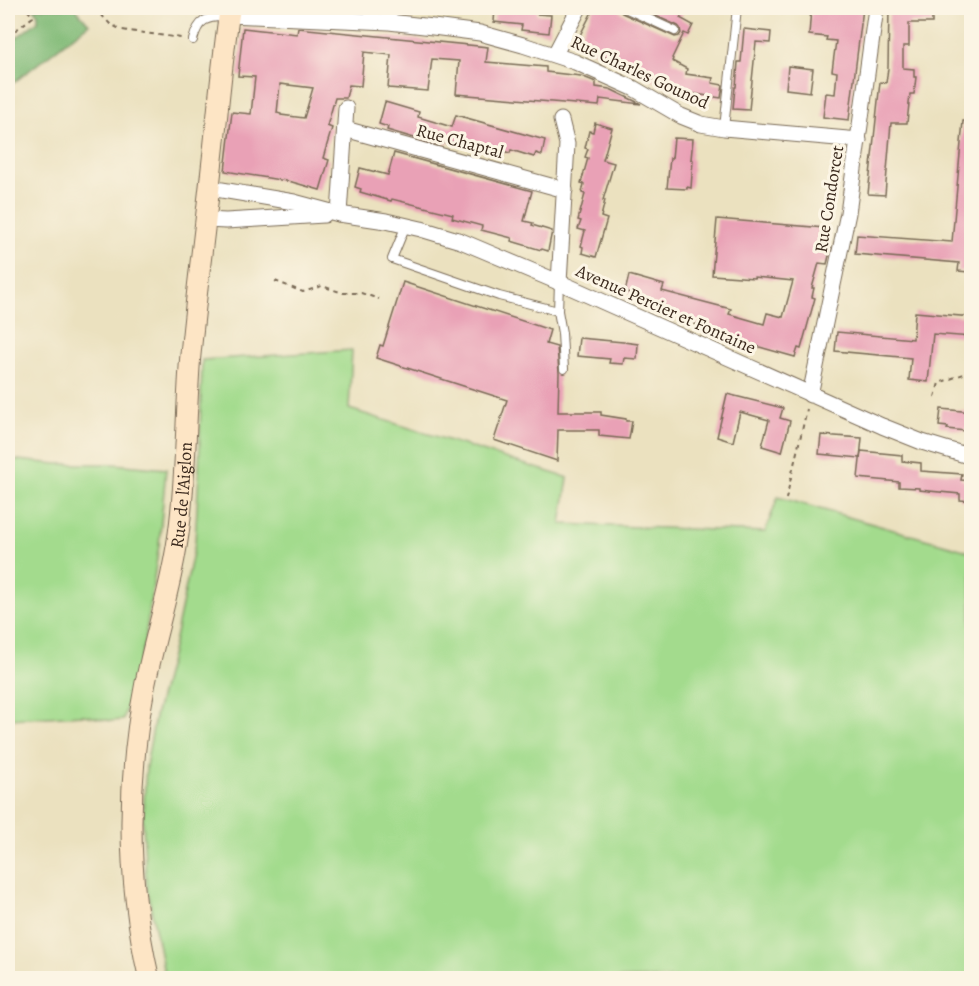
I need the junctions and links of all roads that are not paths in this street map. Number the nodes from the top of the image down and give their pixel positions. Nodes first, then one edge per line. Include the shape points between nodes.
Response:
1 (579, 8) edge
2 (626, 8) edge
3 (738, 8) edge
4 (876, 8) edge
5 (221, 13) edge
6 (675, 32) dead end
7 (193, 40) road end
8 (555, 54) junction
9 (346, 108) dead end
10 (561, 120) dead end
11 (724, 128) junction
12 (345, 129) junction
13 (859, 140) junction
14 (210, 188) junction
15 (565, 190) junction
16 (339, 214) junction
17 (206, 220) junction
18 (406, 225) junction
19 (559, 283) junction
20 (558, 311) junction
21 (564, 369) dead end
22 (810, 395) junction
23 (972, 457) edge
24 (149, 978) edge

1 - 8 street
2 - 6 lane
3 - 11 lane
4 - 13 street, Rue Condorcet
5 - 7 lane via 200,25
5 - 8 street, Rue Charles Gounod via 434,27 480,33
5 - 14 main road, Rue de l'Aiglon
8 - 11 street, Rue Charles Gounod via 633,88 687,119
9 - 12 street
10 - 15 street via 567,144
11 - 13 street, Rue Charles Gounod
12 - 15 street, Rue Chaptal
12 - 16 street
13 - 22 street, Rue Condorcet via 846,226
14 - 16 street, Avenue Percier et Fontaine
14 - 17 main road, Rue de l'Aiglon
15 - 19 street
16 - 17 street, Avenue Percier et Fontaine
16 - 18 street, Avenue Percier et Fontaine
17 - 24 main road, Rue de l'Aiglon via 191,353 180,523 137,730 133,780 133,876
18 - 19 street, Avenue Percier et Fontaine via 461,241
18 - 20 lane via 392,259 499,296
19 - 20 lane
19 - 22 street, Avenue Percier et Fontaine
20 - 21 lane
22 - 23 street, Avenue Percier et Fontaine via 910,438

